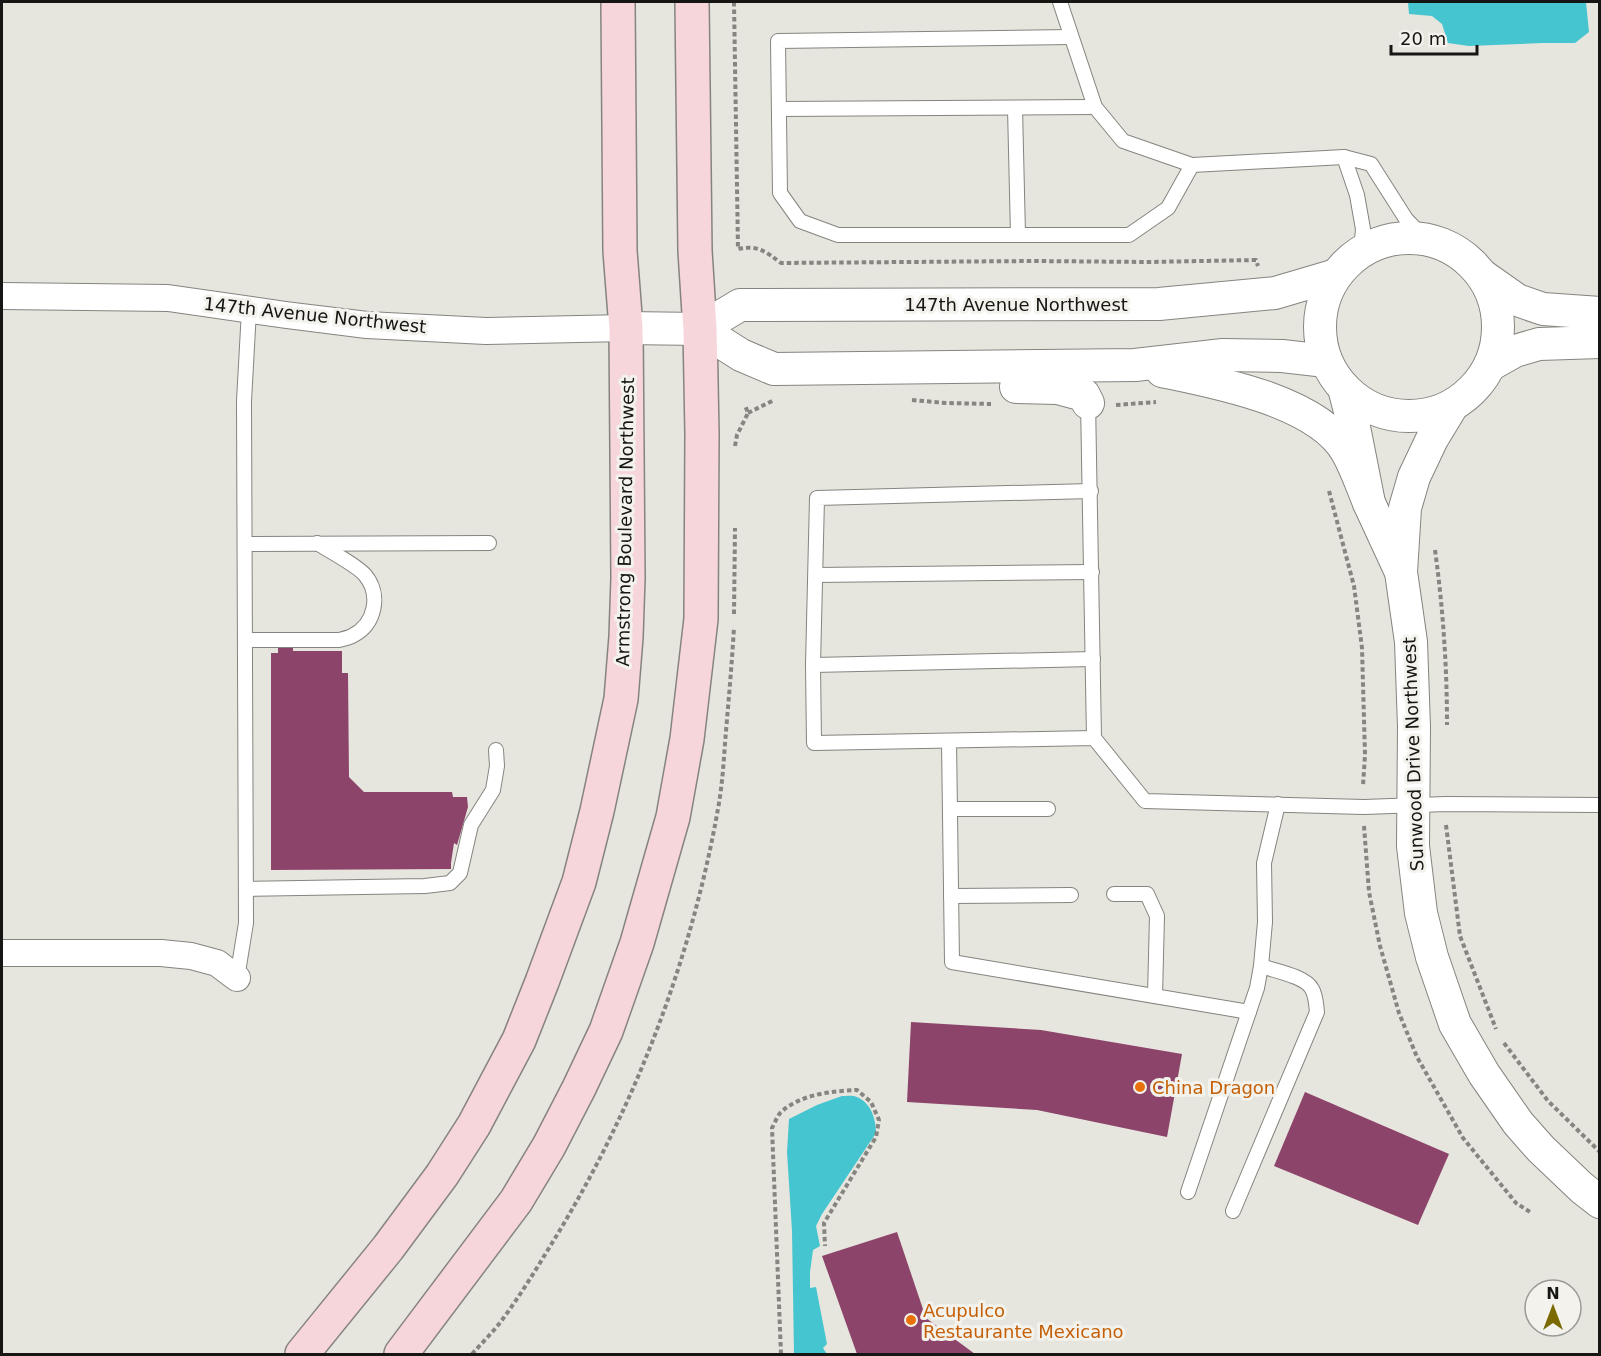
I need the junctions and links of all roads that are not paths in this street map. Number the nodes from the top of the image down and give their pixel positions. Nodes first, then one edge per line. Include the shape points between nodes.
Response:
1 (618, 2) edge
2 (692, 2) edge
3 (1060, 2) edge
4 (1071, 37) junction
5 (1095, 107) junction
6 (1015, 108) junction
7 (779, 109) junction
8 (1344, 157) junction
9 (1192, 165) junction
10 (1018, 235) junction
11 (1425, 239) junction
12 (1361, 251) junction
13 (1336, 275) junction
14 (1483, 276) junction
15 (2, 296) edge
16 (249, 310) junction
17 (1599, 312) edge
18 (626, 328) junction
19 (700, 329) junction
20 (1599, 342) edge
21 (1326, 361) junction
22 (1135, 365) junction
23 (1096, 366) junction
24 (1490, 366) junction
25 (894, 368) junction
26 (1344, 388) junction
27 (1088, 403) junction
28 (1452, 405) junction
29 (1090, 491) junction
30 (1369, 503) junction
31 (316, 543) junction
32 (489, 543) dead end
33 (244, 544) junction
34 (1092, 572) junction
35 (1401, 572) junction
36 (816, 575) junction
37 (245, 640) junction
38 (1093, 659) junction
39 (813, 665) junction
40 (1094, 738) junction
41 (949, 741) junction
42 (496, 750) dead end
43 (1278, 804) junction
44 (1413, 805) junction
45 (1599, 805) edge
46 (950, 809) junction
47 (1048, 809) dead end
48 (246, 889) junction
49 (1114, 894) dead end
50 (1071, 895) dead end
51 (951, 896) junction
52 (2, 952) edge
53 (1261, 966) junction
54 (237, 978) joint
55 (1155, 996) junction
56 (1249, 1012) junction
57 (1188, 1192) dead end
58 (1599, 1202) edge
59 (1233, 1211) dead end
60 (309, 1346) edge
61 (401, 1354) edge

1 - 18 main road, Armstrong Boulevard Northwest via 620,251
2 - 19 main road via 695,251
3 - 4 lane
4 - 5 lane
4 - 7 lane via 778,41
5 - 6 lane
5 - 9 lane via 1123,141
6 - 7 lane
6 - 10 lane
7 - 10 lane via 780,193 800,221 838,235
8 - 9 lane
8 - 11 lane via 1371,164 1406,219
8 - 12 lane via 1357,195 1363,229
9 - 10 lane via 1168,208 1129,235
11 - 12 street via 1403,237
11 - 14 street via 1458,252
12 - 13 street
13 - 19 street, 147th Avenue Northwest via 1275,293 1159,304 740,305
13 - 21 street via 1323,302 1319,332
14 - 17 street via 1517,300 1543,309
14 - 24 street via 1498,311 1497,348
15 - 16 street, 147th Avenue Northwest via 168,298
16 - 18 street, 147th Avenue Northwest via 367,324 486,331
16 - 33 lane via 244,401
18 - 19 street, 147th Avenue Northwest
18 - 60 main road, Armstrong Boulevard Northwest via 628,578 623,678 579,882 519,1040 474,1125 388,1248
19 - 25 street via 741,356 774,369
19 - 61 main road via 701,618 673,817 649,905 606,1031 549,1146 516,1201
20 - 24 street via 1539,344 1515,351
21 - 22 street via 1224,355
21 - 26 street
22 - 23 street
22 - 30 street via 1216,382 1276,401 1310,418 1330,432 1346,451
23 - 25 street
23 - 27 lane
24 - 28 street via 1474,388
25 - 27 street via 972,387 1058,388 1084,395
26 - 28 street via 1368,406 1395,415 1424,415
26 - 30 street
27 - 29 lane
28 - 35 street via 1414,477 1405,508
29 - 34 lane
29 - 36 lane via 818,498
30 - 35 street
31 - 32 lane
31 - 33 lane
31 - 37 lane via 364,573 373,588 374,606 369,621 354,635 339,640
33 - 37 lane
34 - 36 lane
34 - 38 lane
35 - 44 street, Sunwood Drive Northwest via 1411,642
36 - 39 lane
37 - 48 lane
38 - 39 lane
38 - 40 lane
39 - 41 lane via 814,743
40 - 41 lane
40 - 43 lane via 1145,801
41 - 46 lane
42 - 48 lane via 493,790 471,825 460,873 450,884
43 - 44 lane
43 - 53 lane via 1264,863
44 - 45 lane
44 - 58 street, Sunwood Drive Northwest via 1413,846 1421,913 1455,1024 1518,1123
46 - 47 lane
46 - 51 lane
48 - 54 lane via 246,922
49 - 55 lane via 1147,894 1157,916
50 - 51 lane
51 - 55 lane via 952,962
52 - 54 street via 161,952 217,963
53 - 56 lane
53 - 59 lane via 1311,986 1317,1012
55 - 56 lane
56 - 57 lane

